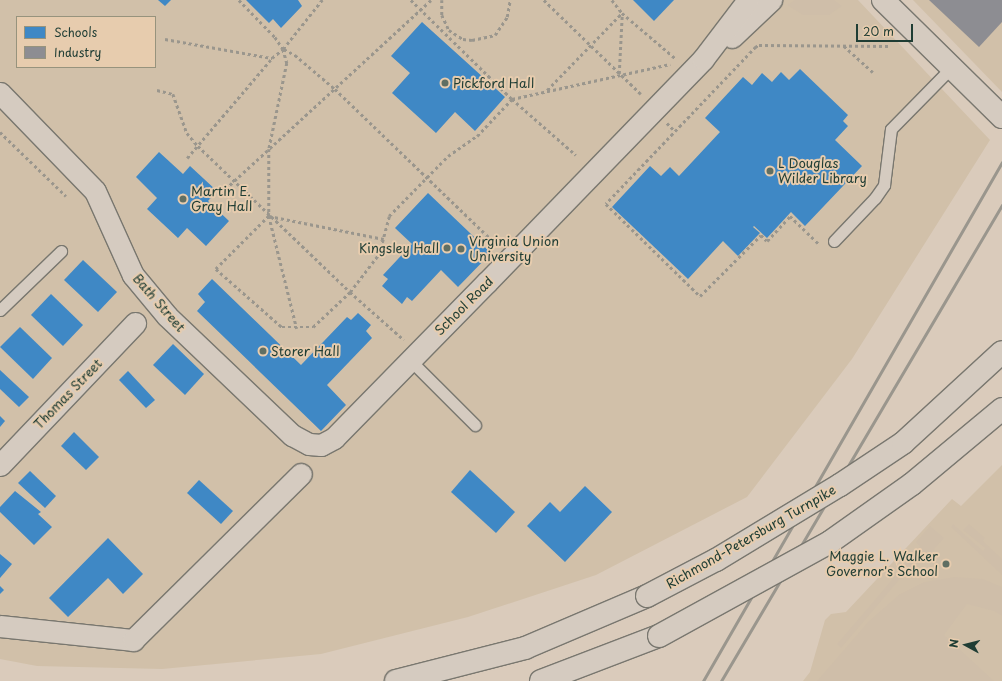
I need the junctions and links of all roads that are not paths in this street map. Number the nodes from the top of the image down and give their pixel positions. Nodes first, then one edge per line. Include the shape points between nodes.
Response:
1 (748, 0) edge
2 (771, 0) edge
3 (882, 0) edge
4 (703, 59) junction
5 (951, 68) junction
6 (0, 92) edge
7 (1002, 117) edge
8 (834, 241) road end
9 (61, 251) dead end
10 (0, 310) edge
11 (135, 323) dead end
12 (409, 351) junction
13 (1002, 352) edge
14 (1002, 409) edge
15 (475, 425) dead end
16 (321, 445) joint
17 (0, 466) edge
18 (301, 474) dead end
19 (0, 626) edge
20 (396, 681) edge
21 (541, 681) edge

1 - 4 street, School Road
2 - 4 street, School Road via 728,41
3 - 5 main road
4 - 12 street, School Road
5 - 7 main road
5 - 8 lane via 891,129 884,185
6 - 16 street, Bath Street via 95,191 133,275 168,316 292,435 305,443
9 - 10 lane
11 - 17 street, Thomas Street
12 - 15 lane
12 - 16 street, School Road via 334,438
13 - 20 main road, Richmond-Petersburg Turnpike, bridge via 903,443 840,485 716,560 647,596 525,648
14 - 21 main road, bridge via 912,484 830,542 659,636
18 - 19 street via 133,640

